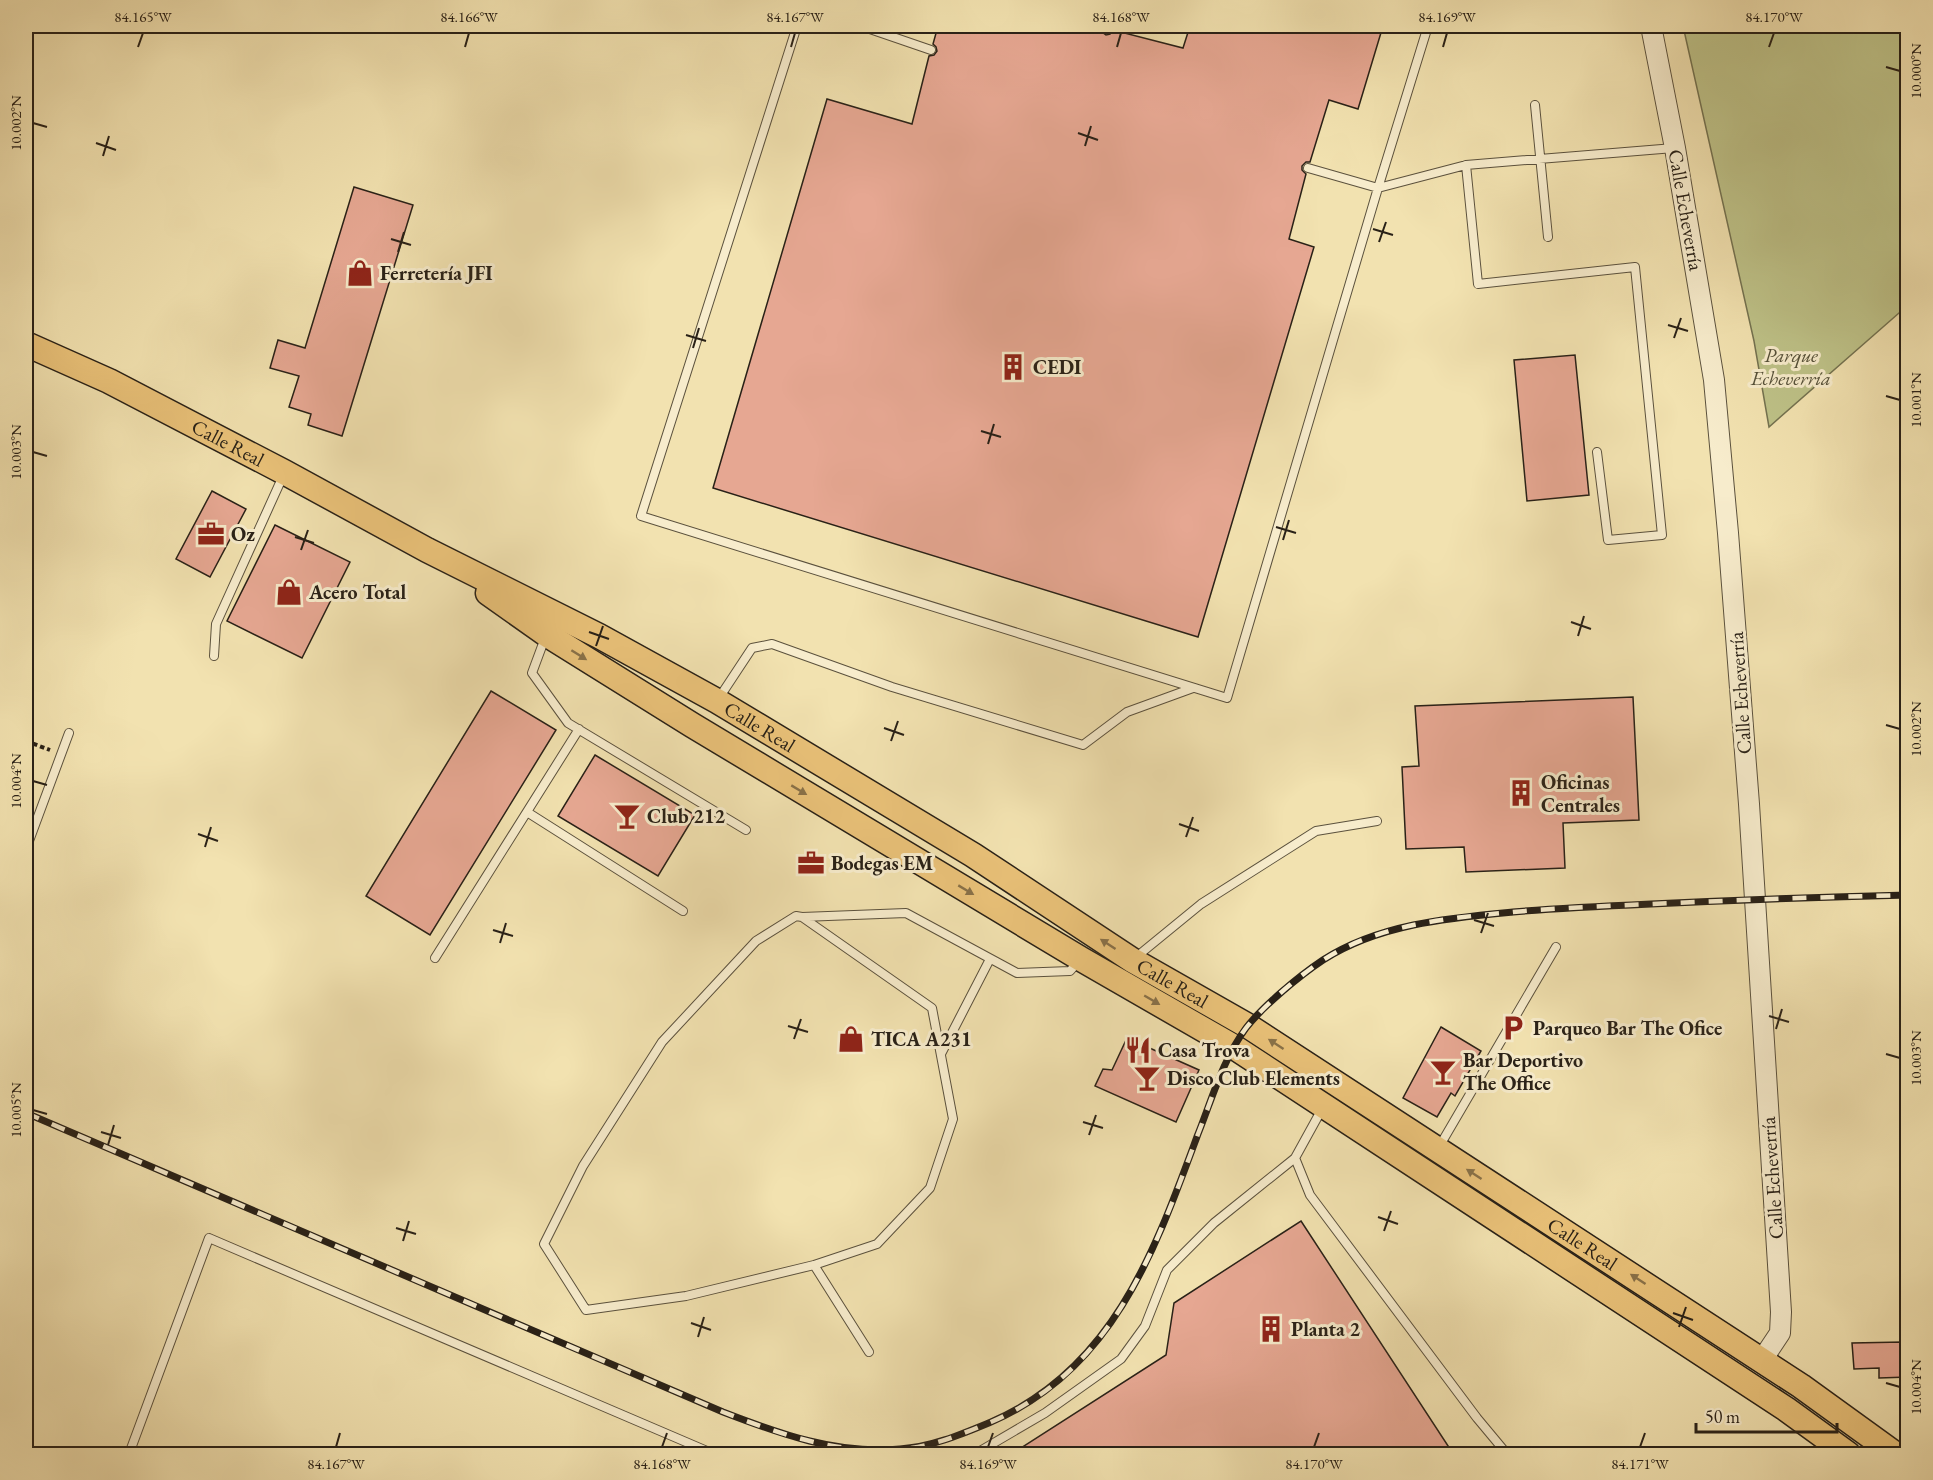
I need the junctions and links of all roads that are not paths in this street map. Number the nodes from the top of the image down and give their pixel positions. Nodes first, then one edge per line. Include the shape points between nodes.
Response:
1 (797, 26) edge
2 (861, 26) edge
3 (1428, 26) edge
4 (1652, 26) edge
5 (931, 50) dead end
6 (1534, 105) dead end
7 (1676, 148) junction
8 (1540, 159) junction
9 (1466, 165) junction
10 (1308, 168) dead end
11 (1378, 188) junction
12 (1548, 237) dead end
13 (26, 344) edge
14 (1597, 452) dead end
15 (284, 472) junction
16 (428, 550) junction
17 (546, 634) junction
18 (214, 656) dead end
19 (627, 685) junction
20 (1193, 688) junction
21 (717, 701) junction
22 (579, 729) junction
23 (69, 733) dead end
24 (761, 767) junction
25 (527, 812) junction
26 (1377, 821) dead end
27 (746, 830) dead end
28 (26, 849) edge
29 (683, 911) dead end
30 (802, 917) junction
31 (1556, 947) dead end
32 (435, 958) dead end
33 (990, 959) junction
34 (1081, 960) junction
35 (1132, 960) junction
36 (941, 1054) junction
37 (1324, 1107) junction
38 (1295, 1158) junction
39 (1429, 1161) junction
40 (814, 1265) junction
41 (870, 1352) dead end
42 (1762, 1360) junction
43 (1786, 1409) junction
44 (129, 1455) edge
45 (714, 1455) edge
46 (975, 1455) edge
47 (1508, 1455) edge
48 (1848, 1455) edge
49 (1895, 1455) edge

1 - 20 lane via 641,516
2 - 5 lane
3 - 11 lane
4 - 7 street, Calle Echeverría
6 - 8 lane
7 - 8 lane
7 - 42 street, Calle Echeverría via 1714,380 1748,786 1781,1312 1780,1333
8 - 9 lane
8 - 12 lane
9 - 11 lane
9 - 14 lane via 1478,284 1635,267 1662,535 1608,540
10 - 11 lane
11 - 20 lane via 1227,698
13 - 15 main road, Calle Real via 109,381
15 - 16 main road, Calle Real
15 - 18 lane via 216,624
16 - 17 main road, Calle Real
16 - 21 main road, Calle Real
17 -> 19 main road, Calle Real
17 - 22 lane via 531,673 568,723
19 - 21 main road via 694,702
19 - 24 main road, Calle Real
20 - 21 lane via 1127,712 1083,745 892,687 772,644 752,648
21 - 24 main road
35 -> 21 main road, Calle Real via 973,855
22 - 25 lane
22 - 27 lane
23 - 28 lane
24 -> 34 main road, Calle Real
25 - 29 lane
25 - 32 lane
26 - 35 lane via 1316,831 1200,904
30 - 33 lane via 906,913
30 - 36 lane via 932,1008
30 - 40 lane via 796,916 756,941 662,1042 583,1166 544,1244 586,1310 686,1296
31 - 39 lane
33 - 34 lane via 1017,973 1071,971
33 - 36 lane
34 -> 37 main road, Calle Real via 1234,1047
39 -> 35 main road, Calle Real via 1248,1026
36 - 40 lane via 953,1119 930,1188 877,1244
37 - 38 lane
37 - 39 main road, Calle Real
38 - 46 lane via 1214,1223 1167,1270 1145,1326 1121,1359 1045,1413
38 - 47 lane via 1310,1195
39 - 42 main road via 1692,1332 1730,1351
39 - 43 main road, Calle Real
40 - 41 lane
42 - 43 main road
42 - 49 main road
43 - 48 main road, Calle Real
44 - 45 lane via 208,1238

